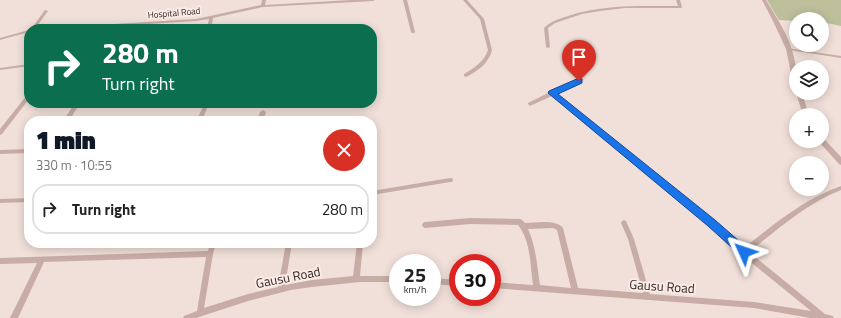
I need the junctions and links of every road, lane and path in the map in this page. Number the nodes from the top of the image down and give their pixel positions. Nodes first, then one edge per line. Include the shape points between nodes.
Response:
1 (264, 0) edge
2 (373, 0) edge
3 (405, 0) edge
4 (465, 0) edge
5 (678, 0) edge
6 (764, 0) edge
7 (315, 2) edge
8 (263, 6) junction
9 (46, 11) dead end
10 (211, 17) junction
11 (37, 24) edge
12 (136, 24) edge
13 (210, 24) edge
14 (24, 32) edge
15 (413, 32) dead end
16 (0, 34) edge
17 (10, 36) junction
18 (0, 39) edge
19 (548, 47) dead end
20 (788, 49) junction
21 (841, 57) edge
22 (791, 60) edge
23 (24, 66) edge
24 (0, 69) edge
25 (466, 75) dead end
26 (579, 81) dead end
27 (552, 93) junction
28 (24, 102) edge
29 (530, 104) dead end
30 (263, 112) dead end
31 (262, 116) edge
32 (0, 133) edge
33 (828, 148) edge
34 (24, 151) edge
35 (0, 152) edge
36 (841, 162) edge
37 (450, 180) dead end
38 (841, 188) edge
39 (377, 192) edge
40 (24, 200) edge
41 (0, 201) edge
42 (624, 223) dead end
43 (425, 225) dead end
44 (524, 226) junction
45 (212, 248) edge
46 (288, 248) edge
47 (359, 248) edge
48 (744, 252) junction
49 (210, 254) junction
50 (42, 259) junction
51 (0, 261) edge
52 (356, 279) junction
53 (389, 279) edge
54 (501, 286) edge
55 (537, 288) junction
56 (280, 290) junction
57 (575, 291) junction
58 (648, 297) junction
59 (200, 312) junction
60 (822, 316) junction
61 (14, 318) edge
62 (187, 318) edge
63 (830, 318) edge

1 - 8 street
2 - 7 street, Hospital Road
3 - 15 street
4 - 25 street via 482,19 490,50 483,64
5 - 19 street via 680,7 625,7 581,13 554,22 546,28
6 - 20 street
7 - 8 street, Hospital Road
8 - 10 street, Hospital Road
9 - 11 street
10 - 12 street, Hospital Road
10 - 13 street
14 - 17 street
16 - 17 street
17 - 18 street
20 - 21 street
20 - 22 street
23 - 24 street
26 - 27 street
27 - 29 street
27 - 48 street
28 - 32 street
30 - 31 street
33 - 36 street
34 - 35 street
37 - 39 street
38 - 48 street via 800,210
40 - 41 street
42 - 58 street
43 - 44 street via 514,220
44 - 55 street via 528,234
44 - 57 street via 554,225 560,228
45 - 49 street
46 - 56 street
47 - 52 street
48 - 60 street
49 - 50 street
49 - 59 street
50 - 51 street
50 - 61 street
52 - 53 street, Gausu Road
52 - 56 street, Gausu Road
54 - 55 street, Gausu Road
55 - 57 street, Gausu Road
56 - 59 street, Gausu Road
57 - 58 street, Gausu Road
58 - 60 street, Gausu Road via 754,305
59 - 62 street, Gausu Road
60 - 63 street, Gausu Road

